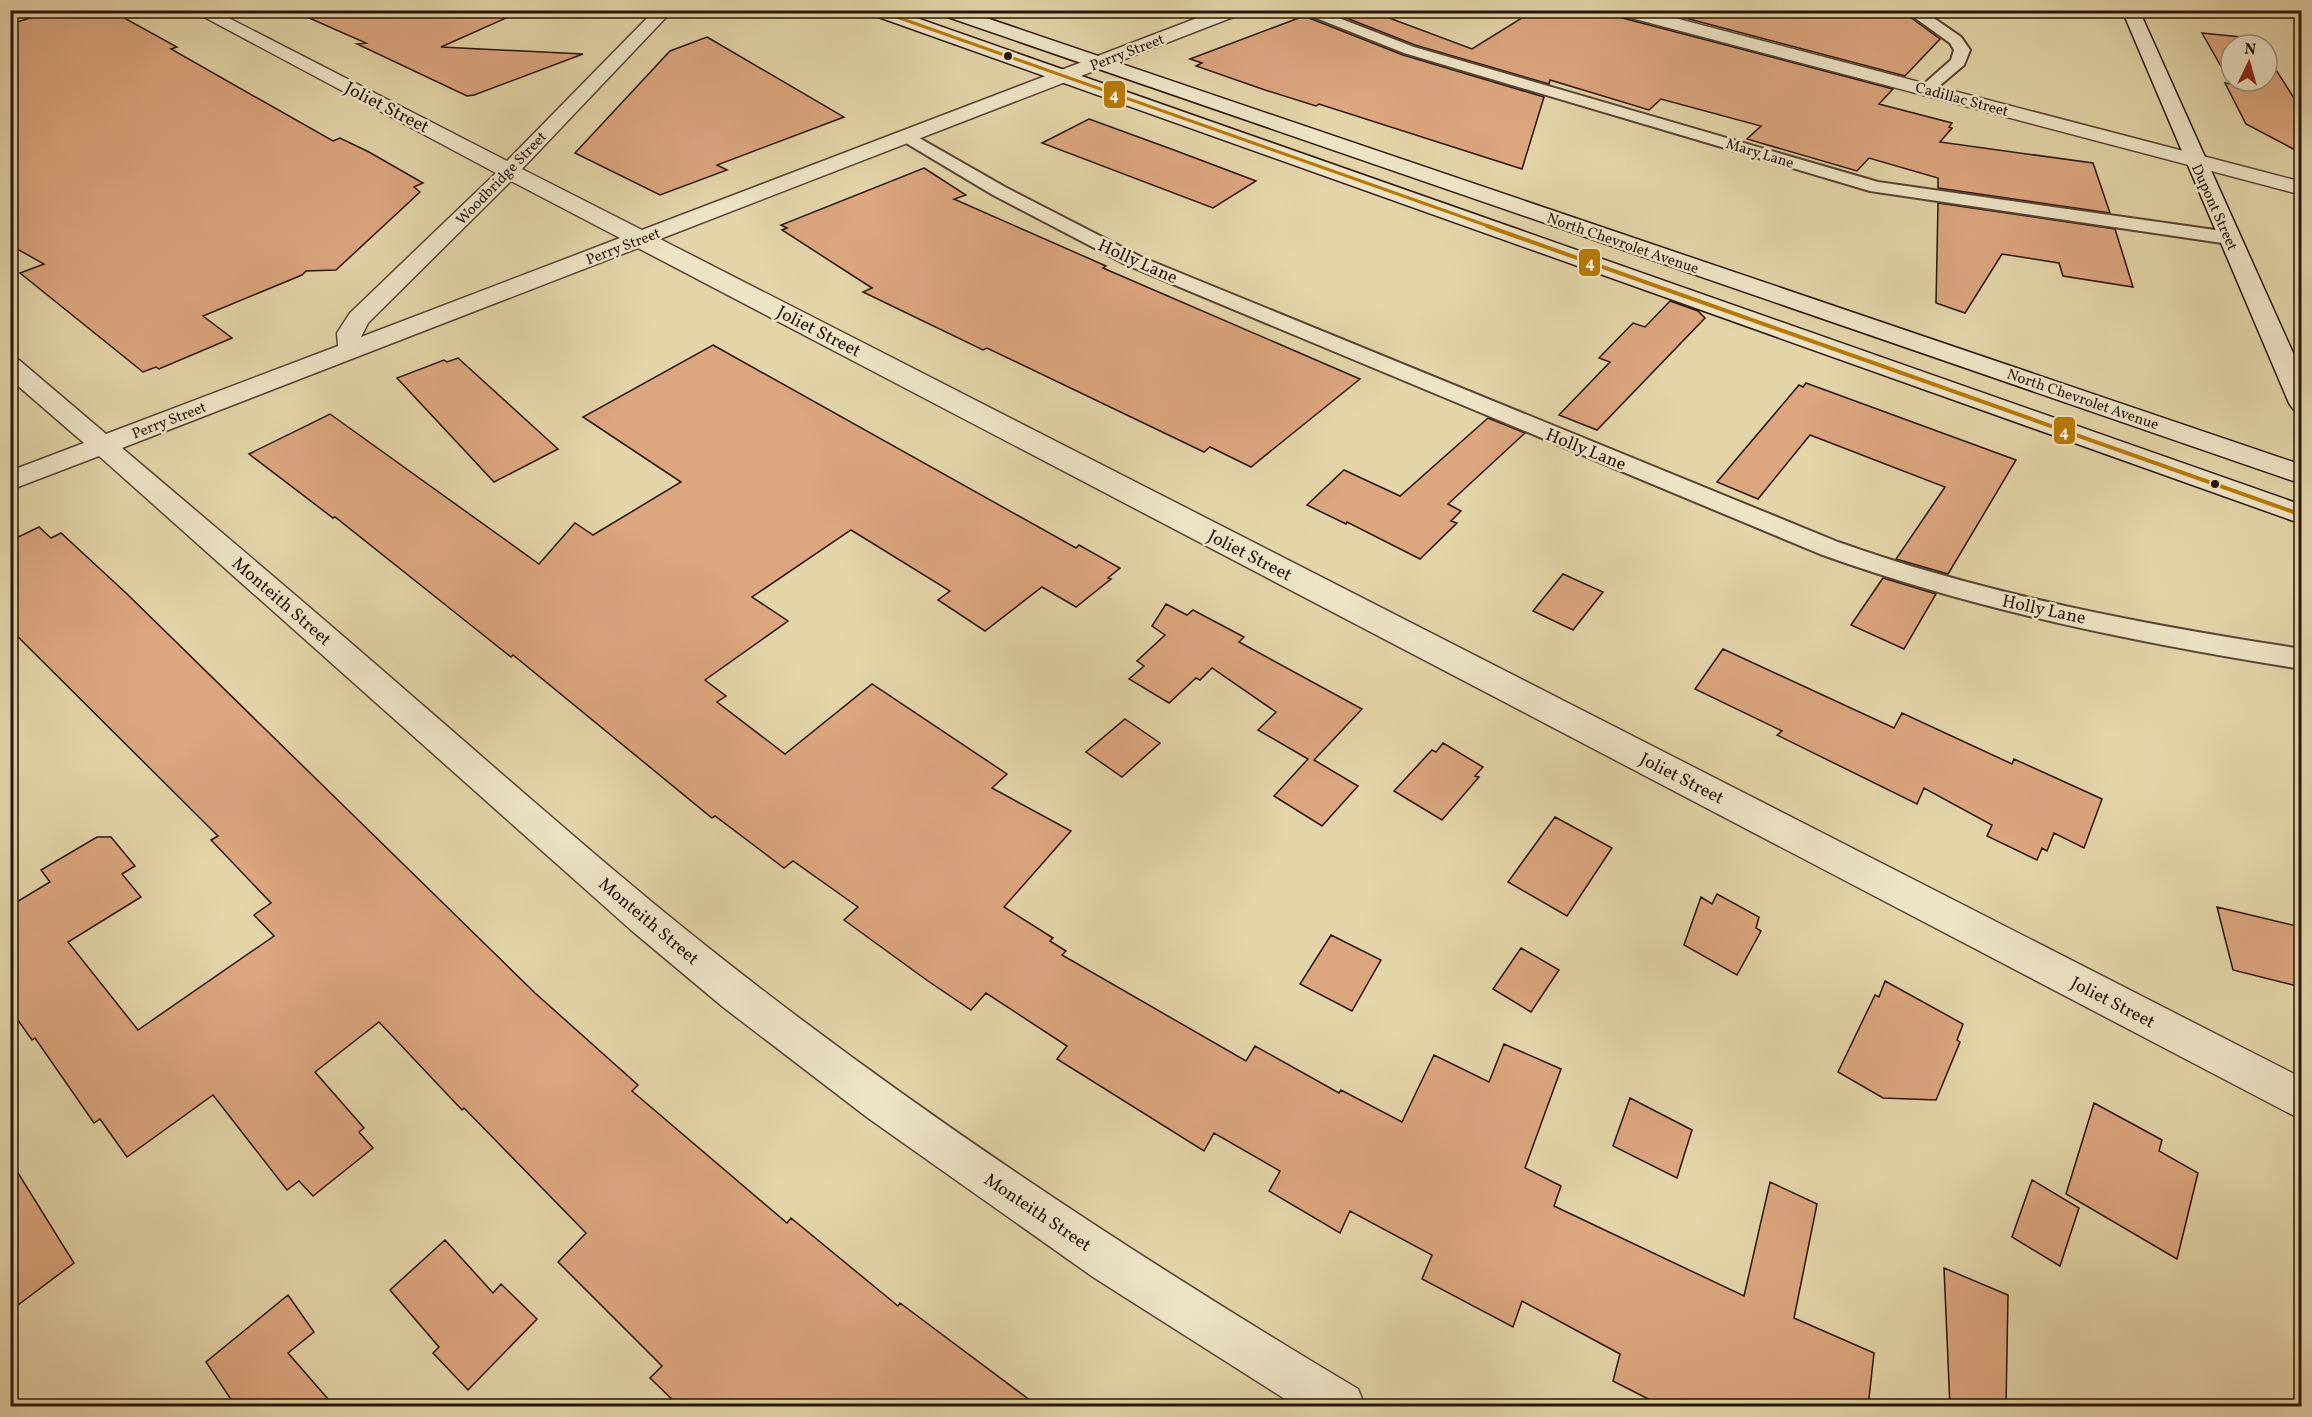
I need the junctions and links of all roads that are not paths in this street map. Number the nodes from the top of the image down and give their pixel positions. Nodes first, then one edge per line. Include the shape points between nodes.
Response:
1 (199, 10) edge
2 (665, 10) edge
3 (876, 10) edge
4 (945, 10) edge
5 (1235, 10) edge
6 (1304, 10) edge
7 (1622, 10) edge
8 (1911, 10) edge
9 (2130, 10) edge
10 (1098, 63) junction
11 (1063, 76) junction
12 (1925, 90) junction
13 (907, 136) junction
14 (2196, 161) junction
15 (510, 171) junction
16 (2301, 189) edge
17 (1565, 223) junction
18 (2229, 238) junction
19 (641, 239) junction
20 (1538, 245) junction
21 (352, 349) junction
22 (10, 365) edge
23 (2301, 403) edge
24 (103, 446) junction
25 (2301, 475) edge
26 (10, 481) edge
27 (2301, 515) edge
28 (2301, 659) edge
29 (2301, 1100) edge
30 (1341, 1407) edge

1 - 15 street, Joliet Street
2 - 15 street, Woodbridge Street
3 - 11 street, North Chevrolet Avenue
4 - 10 street, North Chevrolet Avenue
5 - 10 street, Perry Street
6 - 18 lane, Mary Lane via 1409,50 1876,187
7 - 12 street, Cadillac Street
8 - 12 lane via 1956,40 1962,50 1958,62
9 - 14 street, Dupont Street
10 - 11 street, Perry Street
10 - 17 street, North Chevrolet Avenue
11 - 13 street, Perry Street
11 - 20 street, North Chevrolet Avenue
12 - 14 street, Cadillac Street
13 - 19 street, Perry Street
13 - 28 lane, Holly Lane via 999,191 1134,261 1828,548 1982,596
14 - 16 street, Cadillac Street
14 - 18 street, Dupont Street
15 - 19 street, Joliet Street
15 - 21 street, Woodbridge Street via 359,318 348,337
17 - 20 street
17 - 25 street, North Chevrolet Avenue
18 - 23 street, Dupont Street
19 - 21 street, Perry Street
19 - 29 street, Joliet Street
20 - 27 street, North Chevrolet Avenue
21 - 24 street, Perry Street
22 - 24 street, Monteith Street
24 - 26 street, Perry Street
24 - 30 street, Monteith Street via 549,836 735,993 1036,1213

